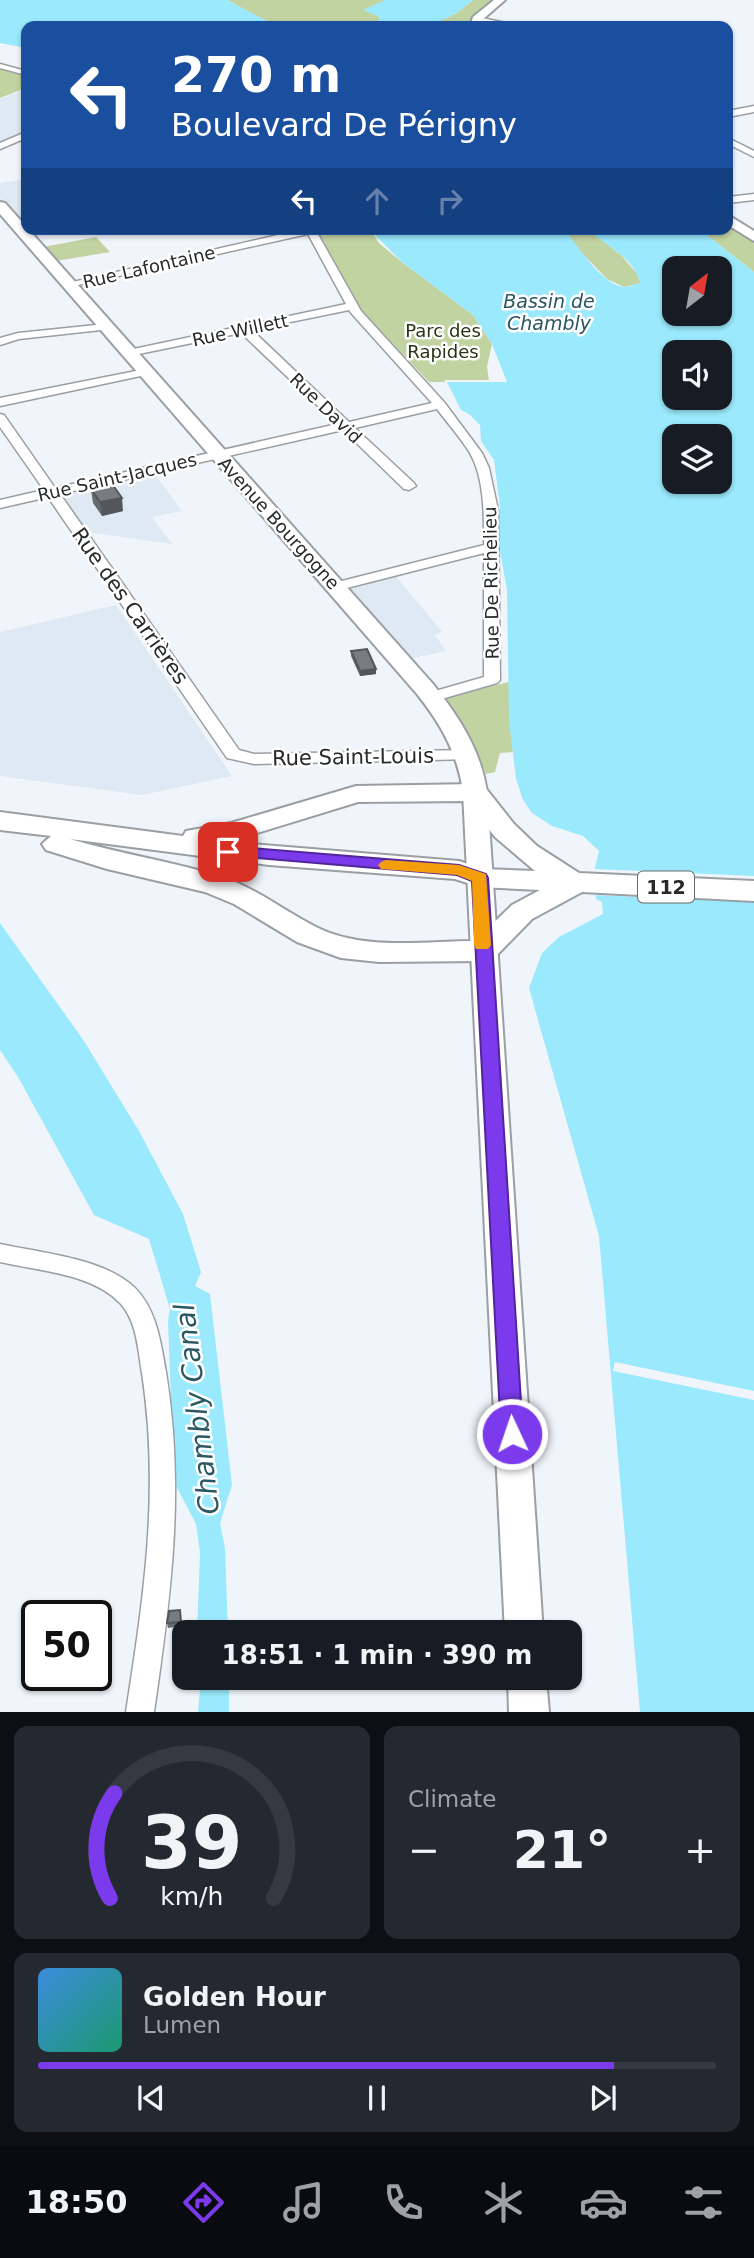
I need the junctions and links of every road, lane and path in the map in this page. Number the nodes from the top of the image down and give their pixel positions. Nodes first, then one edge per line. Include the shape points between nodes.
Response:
1 (496, 3) edge
2 (478, 21) edge
3 (0, 66) edge
4 (21, 72) edge
5 (754, 109) edge
6 (733, 113) edge
7 (21, 137) edge
8 (754, 142) edge
9 (733, 143) edge
10 (733, 144) edge
11 (0, 146) edge
12 (754, 154) edge
13 (754, 197) edge
14 (733, 199) edge
15 (2, 212) edge
16 (733, 222) edge
17 (21, 232) edge
18 (23, 235) edge
19 (272, 235) edge
20 (289, 235) edge
21 (313, 235) edge
22 (754, 237) edge
23 (277, 238) junction
24 (69, 284) junction
25 (352, 306) junction
26 (106, 327) junction
27 (244, 329) junction
28 (0, 342) edge
29 (129, 353) junction
30 (146, 372) junction
31 (0, 402) edge
32 (440, 405) junction
33 (0, 418) edge
34 (345, 426) junction
35 (218, 455) junction
36 (409, 486) dead end
37 (51, 492) junction
38 (0, 504) edge
39 (490, 549) junction
40 (335, 587) junction
41 (431, 696) junction
42 (467, 755) junction
43 (238, 757) joint
44 (475, 792) junction
45 (0, 821) edge
46 (0, 836) edge
47 (113, 837) junction
48 (56, 845) junction
49 (480, 878) junction
50 (577, 883) junction
51 (754, 891) edge
52 (482, 951) junction
53 (0, 1253) edge
54 (523, 1620) edge
55 (528, 1690) edge
56 (140, 1712) edge
57 (529, 1712) edge

1 - 2 street
3 - 4 street
5 - 6 street
7 - 11 street
8 - 9 street
10 - 12 street
13 - 14 street
15 - 17 street, Avenue Bourgogne
16 - 22 street
18 - 24 street, Avenue Bourgogne
19 - 23 street
20 - 23 street, Rue Lafontaine
21 - 25 street, Rue De Richelieu
23 - 24 street, Rue Lafontaine
24 - 26 street, Avenue Bourgogne
25 - 27 street, Rue Willett
25 - 32 street, Rue De Richelieu
26 - 28 street
26 - 29 street, Avenue Bourgogne
27 - 29 street, Rue Willett
27 - 34 street, Rue David
29 - 30 street, Avenue Bourgogne
30 - 31 street
30 - 35 street, Avenue Bourgogne
32 - 34 street, Rue Saint-Jacques
32 - 39 street, Rue De Richelieu via 483,468 491,505
33 - 37 street, Rue des Carrières
34 - 35 street, Rue Saint-Jacques
34 - 36 street, Rue David
35 - 37 street, Rue Saint-Jacques
35 - 40 street, Avenue Bourgogne
37 - 38 street, Rue Saint-Jacques
37 - 43 street, Rue des Carrières via 226,747
39 - 40 street
39 - 41 street, Rue De Richelieu via 492,680
40 - 41 street, Avenue Bourgogne
41 - 42 street, Avenue Bourgogne
42 - 43 street, Rue Saint-Louis
42 - 44 street, Avenue Bourgogne
44 - 47 main road via 364,792 223,834
44 - 49 street, Avenue Bourgogne
44 - 50 main road via 515,843
45 - 47 main road, 112
46 - 48 main road, 112
47 - 49 main road, 112 via 282,857 459,870
48 - 49 main road, 112 via 342,878 458,884
48 - 52 main road via 213,884 307,935 341,948
49 - 50 main road, 112
49 - 52 street, Avenue Bourgogne
50 - 51 main road, 112
50 - 52 main road via 530,906
52 - 54 street, Avenue Bourgogne
53 - 56 street via 87,1274 119,1288 132,1301 147,1337 160,1414 164,1503 159,1588
55 - 57 street

